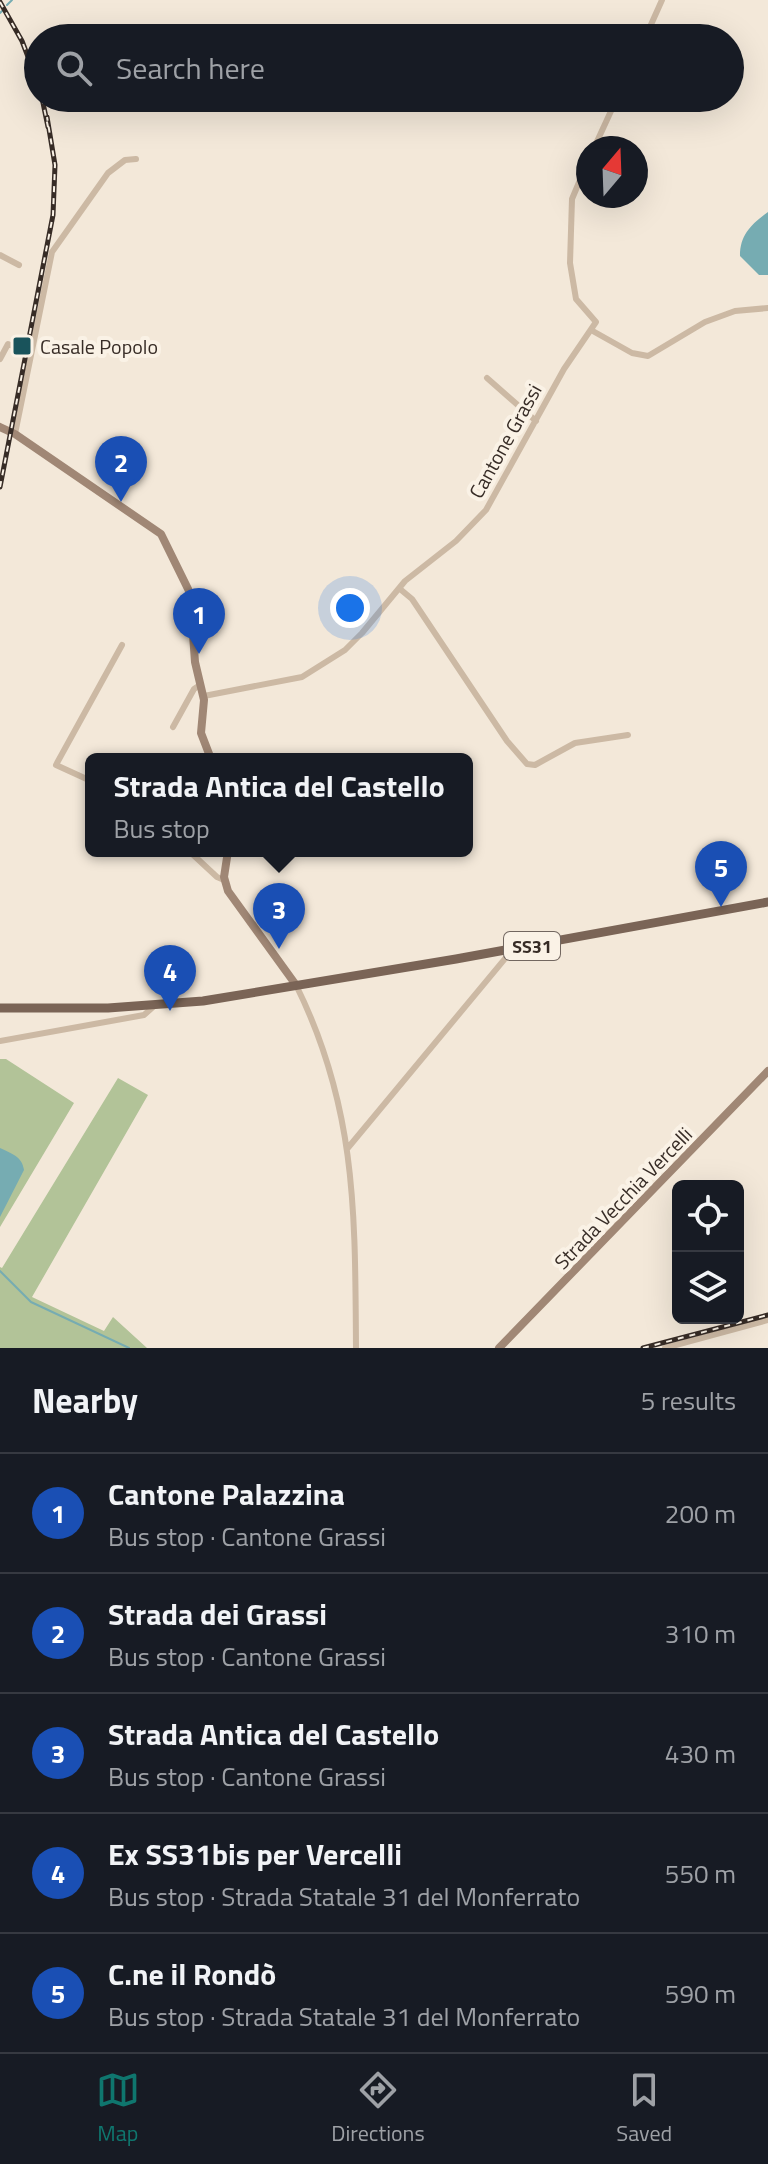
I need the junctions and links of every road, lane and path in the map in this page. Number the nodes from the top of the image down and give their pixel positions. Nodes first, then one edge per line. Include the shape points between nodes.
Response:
1 (662, 0) edge
2 (651, 24) edge
3 (611, 112) edge
4 (600, 136) edge
5 (136, 159) dead end
6 (576, 190) edge
7 (0, 255) edge
8 (19, 265) dead end
9 (768, 308) edge
10 (591, 330) junction
11 (13, 346) dead end
12 (0, 359) edge
13 (487, 378) dead end
14 (536, 421) junction
15 (0, 427) edge
16 (13, 433) junction
17 (400, 589) junction
18 (122, 645) dead end
19 (200, 685) junction
20 (204, 696) junction
21 (173, 727) dead end
22 (628, 735) dead end
23 (209, 753) edge
24 (85, 778) edge
25 (195, 857) edge
26 (227, 857) edge
27 (224, 880) junction
28 (768, 902) edge
29 (513, 949) junction
30 (296, 985) junction
31 (153, 1007) junction
32 (0, 1008) edge
33 (0, 1041) edge
34 (768, 1071) edge
35 (347, 1149) junction
36 (768, 1320) edge
37 (356, 1348) edge
38 (499, 1348) edge
39 (665, 1348) edge

1 - 2 street
3 - 4 street
5 - 16 street via 125,160 108,173 52,252
6 - 10 street via 570,263 576,299 596,322
7 - 8 street
9 - 10 street via 735,311 705,322 648,356
10 - 14 street, Cantone Grassi
11 - 12 street via 8,344
13 - 14 street
14 - 17 street, Cantone Grassi via 486,510
15 - 16 street
16 - 19 street via 161,534 190,593
17 - 20 street, Cantone Grassi via 345,650 302,677
17 - 22 street via 527,764 535,765 575,743
18 - 24 street via 57,763
19 - 20 street
19 - 21 street
20 - 23 street via 201,733
25 - 27 street
26 - 27 street
27 - 30 street
28 - 29 main road, SS31
29 - 30 main road, SS31
29 - 35 street
30 - 31 main road, SS31
30 - 35 street via 332,1075
31 - 32 main road, SS31
31 - 33 street via 144,1015
34 - 38 street, Strada Vecchia Vercelli
35 - 37 street via 354,1211
36 - 39 street

